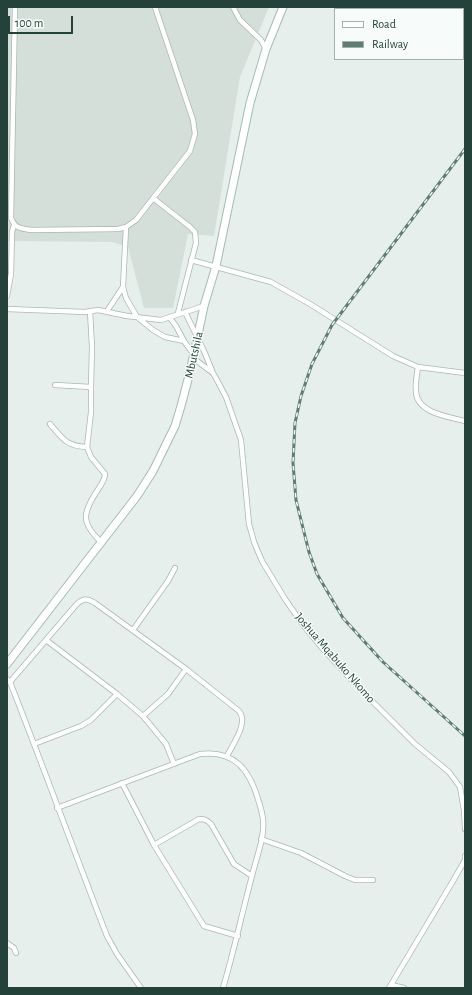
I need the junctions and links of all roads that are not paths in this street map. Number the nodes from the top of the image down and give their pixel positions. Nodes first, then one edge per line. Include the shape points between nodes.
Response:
1 (15, 7) edge
2 (156, 7) edge
3 (233, 7) edge
4 (283, 7) edge
5 (266, 49) junction
6 (153, 198) junction
7 (14, 225) junction
8 (126, 227) junction
9 (10, 257) junction
10 (191, 260) junction
11 (7, 262) edge
12 (216, 266) junction
13 (123, 287) junction
14 (7, 296) edge
15 (204, 306) junction
16 (7, 309) edge
17 (90, 311) junction
18 (107, 311) junction
19 (185, 312) junction
20 (178, 313) junction
21 (137, 317) junction
22 (170, 318) junction
23 (198, 338) junction
24 (184, 341) junction
25 (194, 356) junction
26 (418, 367) junction
27 (212, 373) junction
28 (465, 373) edge
29 (55, 385) dead end
30 (91, 387) junction
31 (465, 422) edge
32 (50, 424) dead end
33 (87, 447) junction
34 (102, 543) junction
35 (175, 568) dead end
36 (133, 630) junction
37 (46, 640) junction
38 (7, 664) edge
39 (186, 669) junction
40 (8, 681) edge
41 (117, 694) junction
42 (143, 716) junction
43 (34, 744) junction
44 (227, 756) junction
45 (174, 764) junction
46 (122, 783) junction
47 (57, 808) junction
48 (465, 829) edge
49 (261, 839) junction
50 (154, 845) junction
51 (465, 856) edge
52 (252, 876) junction
53 (373, 880) dead end
54 (238, 936) junction
55 (7, 943) edge
56 (16, 953) dead end
57 (390, 986) edge
58 (141, 988) edge
59 (223, 988) edge
60 (404, 988) edge

1 - 7 street via 11,218
2 - 6 street via 193,120 195,134 190,151
3 - 5 street via 240,20 261,40
4 - 5 street, Mbutshila
5 - 12 street, Mbutshila via 250,103
6 - 8 street via 136,220
6 - 10 street via 195,232 196,243
7 - 8 street via 32,230
7 - 9 street
8 - 13 street
9 - 11 street
9 - 14 street via 11,274
10 - 12 street
10 - 20 street
12 - 15 street, Mbutshila
12 - 26 street via 271,282 393,356
13 - 18 street
13 - 21 street
15 - 19 street
15 - 23 street, Mbutshila
16 - 17 street
17 - 18 street
17 - 30 street
18 - 21 street
19 - 20 street
19 - 23 street
20 - 22 street
21 - 22 street via 161,320
21 - 24 street via 165,337
22 - 24 street
23 - 25 street, Mbutshila
23 - 27 street
24 - 25 street
25 - 27 street
25 - 34 street, Mbutshila via 175,426 153,471 138,496
26 - 28 street
26 - 31 street via 418,399 430,412
27 - 48 street, Joshua Mqabuko Nkomo via 226,398 241,440 249,524 262,561 284,599 323,649 415,744 449,772 460,787
29 - 30 street
30 - 33 street
32 - 33 street via 67,442
33 - 34 street via 91,457 105,474 85,514 91,532
34 - 38 street, Mbutshila
35 - 36 street
36 - 37 street via 87,598 79,602
36 - 39 street
37 - 40 street
37 - 41 street
39 - 42 street via 168,694
39 - 44 street via 243,715 243,724
40 - 43 street
41 - 42 street
41 - 43 street via 91,720
42 - 45 street via 166,744
43 - 47 street
44 - 45 street via 211,752
44 - 49 street via 247,772 254,787 263,820
45 - 46 street
46 - 47 street
46 - 50 street
47 - 58 street via 107,936
49 - 52 street
49 - 53 street via 301,853 355,880
50 - 52 street via 199,819 204,819 211,824 234,864
50 - 54 street via 204,926
51 - 57 street via 453,881
52 - 54 street
54 - 59 street
55 - 56 street
57 - 60 street

